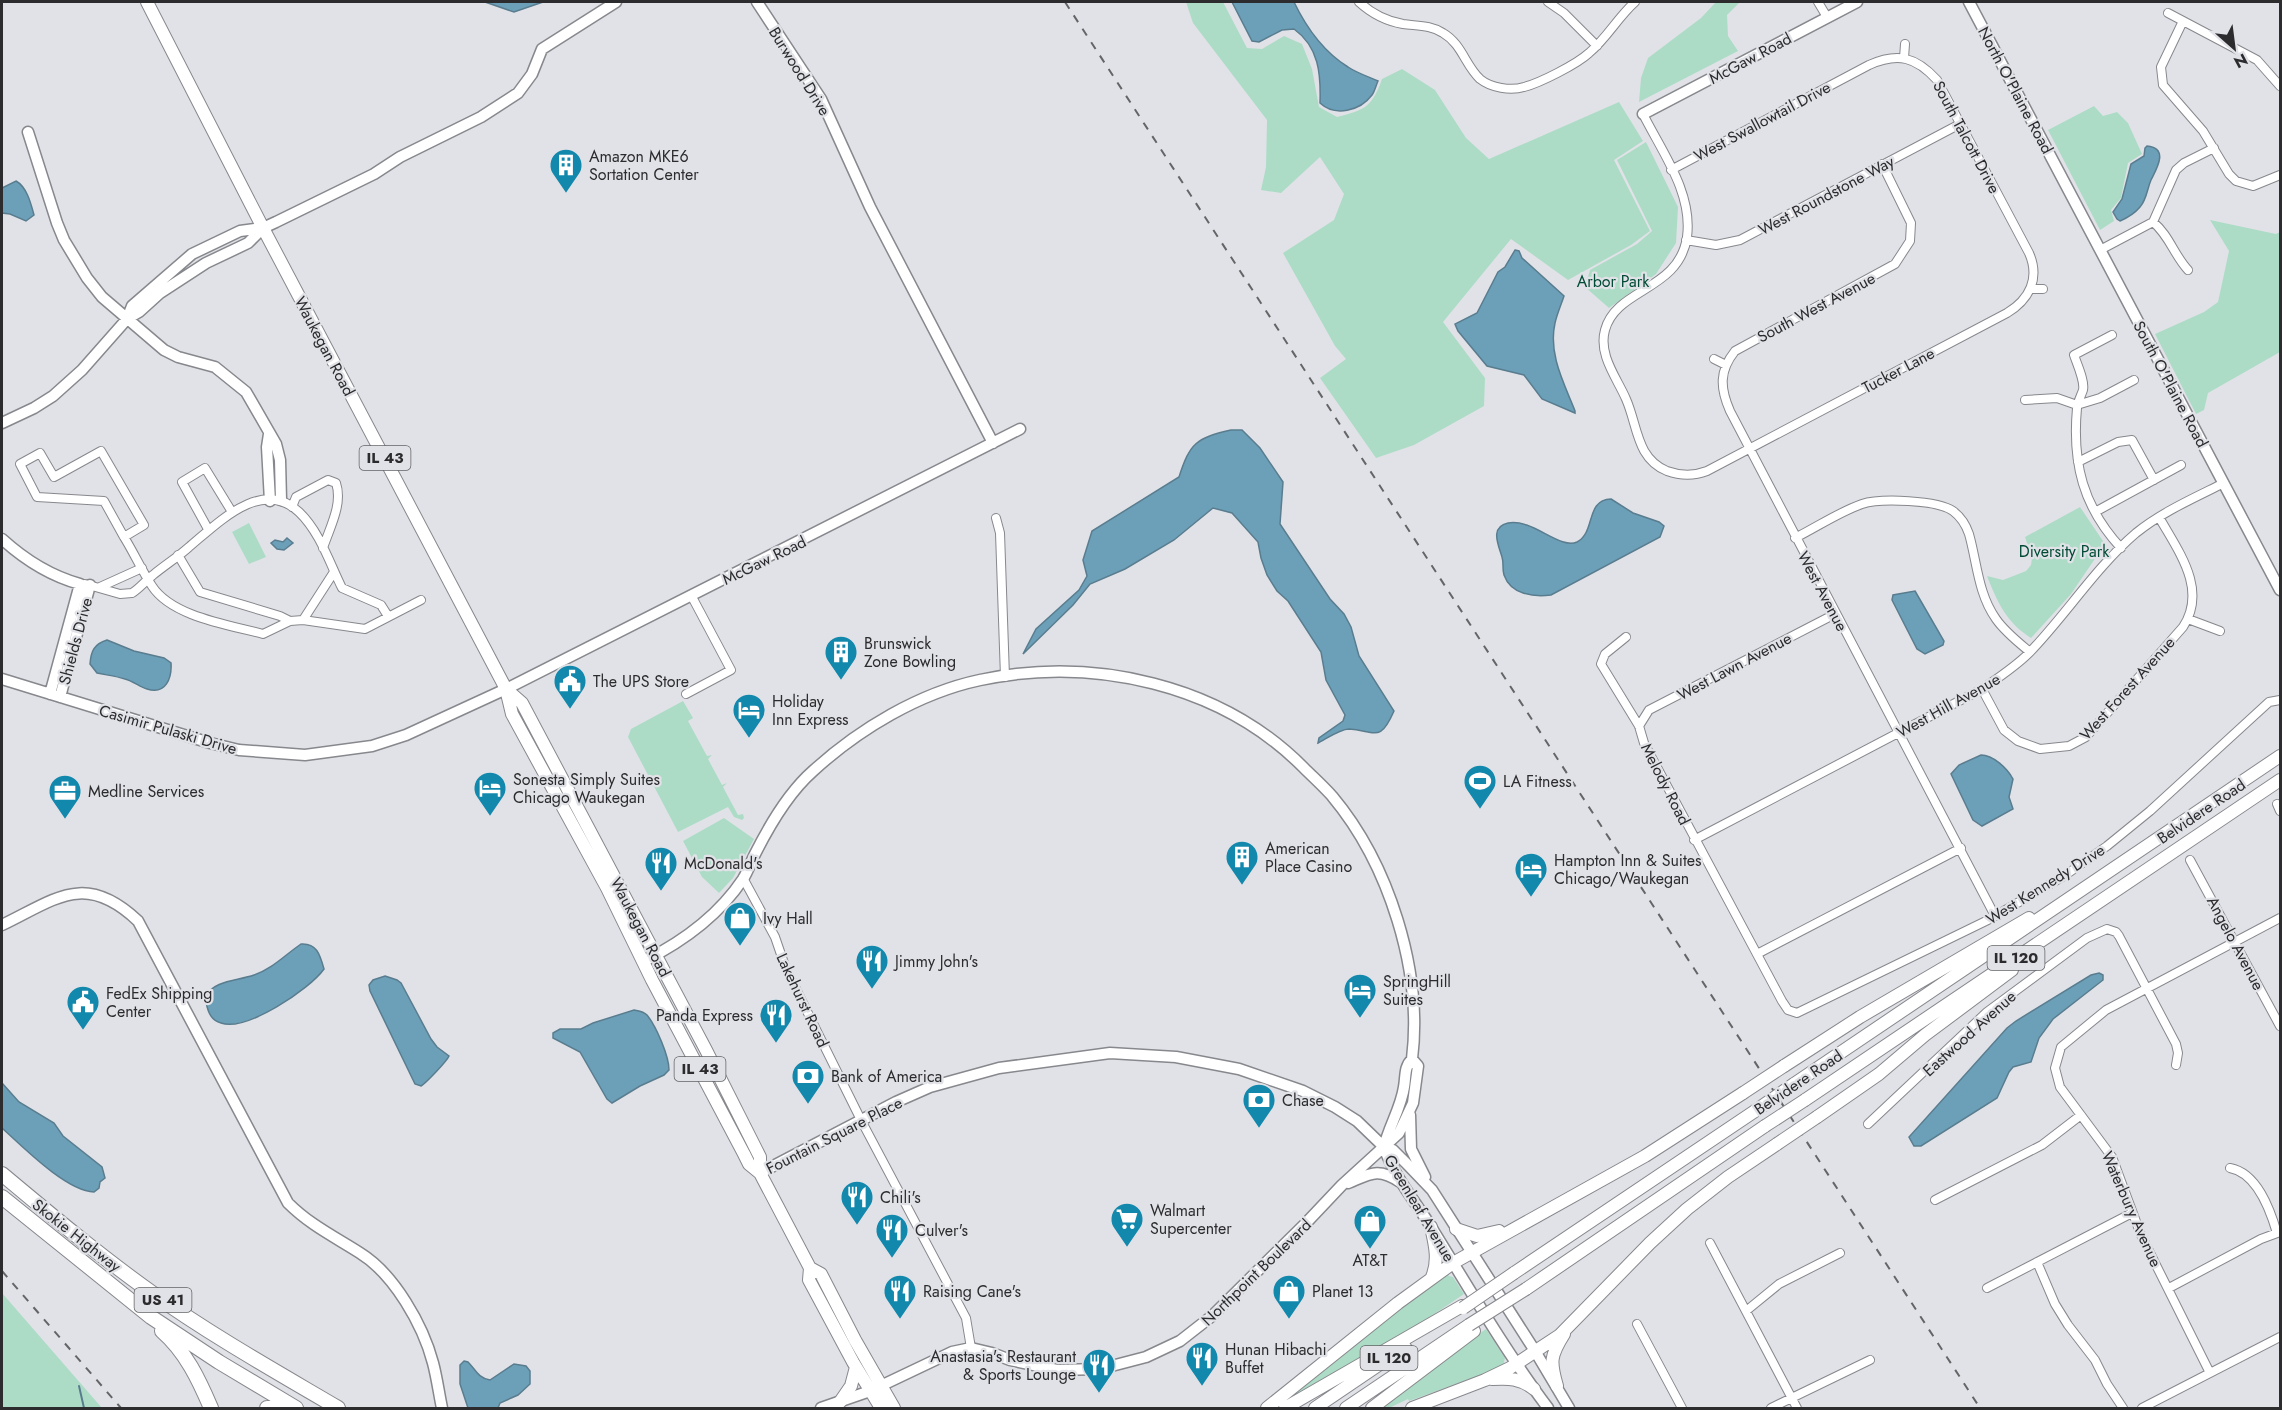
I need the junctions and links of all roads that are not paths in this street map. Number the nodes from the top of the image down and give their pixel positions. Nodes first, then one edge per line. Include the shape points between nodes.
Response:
1 (147, 2) edge
2 (616, 2) edge
3 (757, 2) edge
4 (1359, 2) edge
5 (1548, 2) edge
6 (1635, 2) edge
7 (1818, 2) edge
8 (1857, 2) edge
9 (1970, 2) edge
10 (2168, 14) dead end
11 (1827, 17) junction
12 (2182, 21) junction
13 (1905, 44) dead end
14 (1597, 46) junction
15 (1904, 58) junction
16 (2280, 86) edge
17 (1643, 114) joint
18 (1960, 123) junction
19 (28, 132) dead end
20 (2214, 148) junction
21 (1882, 165) junction
22 (1671, 170) junction
23 (2280, 175) edge
24 (2062, 178) joint
25 (2153, 222) junction
26 (263, 228) junction
27 (1686, 240) junction
28 (1918, 248) dead end
29 (1906, 249) junction
30 (2100, 250) junction
31 (2188, 270) dead end
32 (2032, 289) junction
33 (2043, 289) dead end
34 (127, 319) junction
35 (2112, 334) dead end
36 (1714, 359) dead end
37 (1726, 365) junction
38 (2134, 380) dead end
39 (2025, 400) dead end
40 (2077, 405) junction
41 (2, 423) edge
42 (1020, 429) dead end
43 (993, 443) junction
44 (1749, 449) junction
45 (2078, 462) junction
46 (2181, 465) dead end
47 (2154, 480) junction
48 (2224, 483) junction
49 (275, 501) junction
50 (292, 507) junction
51 (232, 512) junction
52 (2095, 512) junction
53 (2159, 517) junction
54 (996, 518) dead end
55 (208, 528) junction
56 (124, 537) junction
57 (1796, 538) junction
58 (2, 539) edge
59 (323, 548) junction
60 (2121, 548) junction
61 (178, 555) junction
62 (142, 568) junction
63 (334, 572) junction
64 (148, 578) junction
65 (90, 585) junction
66 (2280, 590) edge
67 (692, 595) junction
68 (421, 600) dead end
69 (1835, 614) junction
70 (388, 616) junction
71 (2188, 619) junction
72 (303, 620) junction
73 (290, 621) junction
74 (2220, 631) dead end
75 (1626, 637) dead end
76 (2030, 652) junction
77 (1005, 677) junction
78 (2, 679) edge
79 (506, 689) junction
80 (1982, 689) junction
81 (686, 694) dead end
82 (55, 696) junction
83 (2280, 700) edge
84 (1639, 726) junction
85 (1898, 733) junction
86 (2280, 756) edge
87 (2280, 780) edge
88 (1694, 840) junction
89 (1960, 848) junction
90 (2133, 857) junction
91 (2190, 860) dead end
92 (743, 878) junction
93 (2125, 886) junction
94 (1995, 916) junction
95 (2280, 918) edge
96 (2, 925) edge
97 (2235, 941) junction
98 (1757, 954) junction
99 (650, 958) junction
100 (2146, 987) junction
101 (1782, 1001) joint
102 (2280, 1026) edge
103 (1412, 1059) junction
104 (2176, 1065) dead end
105 (1413, 1103) junction
106 (2081, 1115) junction
107 (862, 1122) junction
108 (1868, 1124) dead end
109 (1384, 1147) junction
110 (2229, 1168) dead end
111 (760, 1173) junction
112 (2, 1174) edge
113 (1342, 1185) junction
114 (1404, 1185) junction
115 (1432, 1190) junction
116 (2, 1197) edge
117 (1935, 1200) dead end
118 (2132, 1213) junction
119 (1431, 1227) junction
120 (1514, 1227) junction
121 (1456, 1229) junction
122 (2279, 1232) edge
123 (1710, 1243) dead end
124 (1471, 1252) junction
125 (1840, 1254) dead end
126 (2037, 1262) junction
127 (1453, 1263) junction
128 (810, 1268) junction
129 (1432, 1277) junction
130 (1987, 1288) dead end
131 (2169, 1288) junction
132 (119, 1290) junction
133 (1462, 1307) junction
134 (1746, 1311) junction
135 (1637, 1324) dead end
136 (1569, 1326) junction
137 (1472, 1328) junction
138 (2280, 1337) edge
139 (971, 1348) junction
140 (1535, 1351) junction
141 (1870, 1360) dead end
142 (1516, 1365) junction
143 (856, 1367) junction
144 (2210, 1373) junction
145 (1485, 1380) junction
146 (1557, 1386) junction
147 (876, 1388) junction
148 (1534, 1389) junction
149 (1791, 1398) junction
150 (840, 1402) junction
151 (211, 1408) edge
152 (267, 1408) edge
153 (279, 1408) edge
154 (296, 1408) edge
155 (338, 1408) edge
156 (442, 1408) edge
157 (821, 1408) edge
158 (881, 1408) edge
159 (894, 1408) edge
160 (1267, 1408) edge
161 (1285, 1408) edge
162 (1315, 1408) edge
163 (1346, 1408) edge
164 (1372, 1408) edge
165 (1412, 1408) edge
166 (1548, 1408) edge
167 (1569, 1408) edge
168 (1682, 1408) edge
169 (1772, 1408) edge
170 (1797, 1408) edge
171 (2123, 1408) edge
172 (2142, 1408) edge

1 - 26 main road, Waukegan Road / IL 43
2 - 26 street via 542,50 518,93 490,111
3 - 43 street, Burwood Drive via 821,99 870,207
4 - 14 street via 1379,17 1441,31 1457,43 1481,79 1507,89 1524,87 1577,62
5 - 14 street
6 - 14 street
7 - 11 street
8 - 11 street, McGaw Road
9 - 24 street, North O'Plaine Road
10 - 12 street
11 - 17 street, McGaw Road
12 - 16 street via 2257,60
12 - 20 street via 2165,54 2160,77
13 - 15 street
15 - 18 street, South Talcott Drive via 1915,61 1938,80
15 - 22 street, West Swallowtail Drive via 1882,59
17 - 22 street
18 - 21 street, West Roundstone Way
18 - 32 street, South Talcott Drive via 2029,253 2034,268
19 - 34 street via 64,240 88,280
20 - 23 street via 2229,174 2245,185 2264,183
20 - 25 street via 2176,170
21 - 27 street, West Roundstone Way via 1740,240 1716,245
21 - 29 street via 1911,223
22 - 27 street via 1685,202
24 - 30 street, South O'Plaine Road
25 - 30 street
25 - 31 street
26 - 34 street via 248,243 206,262
26 - 79 main road, Waukegan Road / IL 43
27 - 44 street, Tucker Lane via 1676,264 1663,279 1622,304 1613,314 1605,330 1605,356 1627,401 1642,449 1657,467 1675,474 1699,474
28 - 29 street
29 - 37 street, South West Avenue via 1886,271 1753,340 1735,351
30 - 48 street, South O'Plaine Road
32 - 33 street
32 - 44 street, Tucker Lane via 2007,313
34 - 41 street via 53,396
34 - 49 street via 164,350 215,367 246,392 269,434
35 - 40 street via 2074,355 2084,388
36 - 37 street
37 - 44 street via 1722,371 1724,397
38 - 40 street
39 - 40 street via 2057,398
40 - 45 street
42 - 43 street, McGaw Road
43 - 67 street, McGaw Road
44 - 57 street, West Avenue
45 - 47 street via 2118,442 2132,440
45 - 52 street via 2085,493
46 - 47 street
47 - 52 street
48 - 53 street, West Hill Avenue
48 - 66 street, South O'Plaine Road
49 - 50 street
49 - 51 street via 257,501
50 - 59 street
50 - 59 street via 296,497 328,480 336,483 338,502
51 - 55 street
51 - 55 street via 205,468 182,482
52 - 60 street
53 - 60 street, West Hill Avenue
53 - 71 street via 2192,583 2193,603
54 - 77 street via 1000,533
55 - 61 street
56 - 56 street via 104,501 37,497 20,464 40,453 54,477 102,451 144,525
56 - 62 street
57 - 69 street, West Avenue
57 - 76 street via 1870,502 1938,504 1952,510 1966,525 1982,591 1992,612 2004,629
58 - 65 street, Shields Drive via 38,566
59 - 63 street
60 - 76 street, West Hill Avenue
61 - 64 street
61 - 73 street via 200,592
62 - 64 street
62 - 65 street
63 - 70 street via 342,588 381,605
63 - 72 street
64 - 65 street via 132,593 120,594
64 - 73 street via 163,598 196,616 263,634
65 - 82 street, Shields Drive
67 - 79 street, McGaw Road
67 - 81 street via 731,670
68 - 70 street
69 - 84 street, West Lawn Avenue via 1649,710
69 - 85 street, West Avenue
70 - 72 street via 365,629
71 - 74 street
71 - 80 street, West Forest Avenue via 2086,737 2069,746 2040,749 2018,741 2004,730
72 - 73 street
75 - 84 street, Melody Road via 1605,654 1601,664
76 - 80 street, West Hill Avenue
77 - 92 street via 980,680 923,700 891,714 859,735 798,788 782,808
77 - 103 street via 1080,671 1157,684 1214,704 1263,734 1299,763 1350,821 1389,894 1409,970
78 - 82 street, Casimir Pulaski Drive
79 - 82 street, Casimir Pulaski Drive via 406,735 372,746 305,755 239,750
79 - 99 main road, Waukegan Road / IL 43 via 522,703
80 - 85 street, West Hill Avenue
83 - 94 street, West Kennedy Drive via 2269,702 2107,846
84 - 88 street, Melody Road
85 - 88 street, West Hill Avenue
85 - 89 street, West Avenue
86 - 90 main road, Belvidere Road / IL 120
87 - 93 main road, Belvidere Road / IL 120
88 - 98 street, Melody Road
89 - 94 street, West Avenue
89 - 98 street
90 - 120 main road, bridge via 1860,1017 1645,1156
90 - 133 main road, Belvidere Road / IL 120, bridge
91 - 97 street, Angelo Avenue
92 - 99 street via 701,925
92 - 107 street, Lakehurst Road
93 - 136 main road, bridge via 1925,1035 1879,1074 1728,1177 1650,1243
93 - 137 main road, Belvidere Road / IL 120, bridge via 1765,1126
94 - 101 street, West Kennedy Drive via 1803,1011 1788,1010
95 - 97 street
96 - 156 street via 64,894 78,893 99,895 138,921 288,1203 322,1231 381,1268 398,1291 429,1349
97 - 100 street
97 - 102 street, Angelo Avenue
98 - 101 street, Melody Road
99 - 111 main road, Waukegan Road / IL 43 via 760,1157
100 - 104 street via 2176,1044
100 - 106 street, Waterbury Avenue via 2111,1006 2061,1047 2055,1061 2057,1080
100 - 108 street, Eastwood Avenue via 2116,932 2100,931 1987,1012
103 - 105 street via 1418,1066
103 - 109 street
105 - 109 street via 1398,1133
105 - 115 street via 1408,1120 1411,1149
106 - 117 street via 2042,1145
106 - 118 street, Waterbury Avenue via 2112,1157
107 - 109 street, Fountain Square Place via 930,1087 999,1068 1110,1053 1212,1063 1303,1090 1357,1121
107 - 111 street, Fountain Square Place
107 - 139 street, Lakehurst Road via 966,1318
109 - 113 street, Northpoint Boulevard
109 - 114 street, Greenleaf Avenue
109 - 115 street, Greenleaf Avenue via 1393,1150
110 - 122 street via 2239,1170 2259,1192
111 - 128 main road, Waukegan Road / IL 43
112 - 155 highway, Skokie Highway / US 41 via 87,1245 154,1294
113 - 114 street via 1375,1172 1388,1174
113 - 139 street, Northpoint Boulevard via 1212,1316 1180,1341 1158,1352 1104,1369 1057,1370
114 - 119 street, Greenleaf Avenue
115 - 121 street, Greenleaf Avenue
116 - 132 highway, Skokie Highway / US 41
118 - 126 street
118 - 131 street, Waterbury Avenue
119 - 127 street, Greenleaf Avenue
119 - 129 main road via 1437,1251
120 - 121 main road via 1477,1236
120 - 124 main road
121 - 124 street, Greenleaf Avenue
122 - 131 street
123 - 134 street
124 - 127 main road
124 - 140 street, Greenleaf Avenue
125 - 134 street via 1779,1284
126 - 130 street
126 - 171 street via 2055,1304
127 - 129 main road
127 - 142 street, Greenleaf Avenue
128 - 143 main road, Waukegan Road / IL 43 via 809,1280
128 - 147 main road, Waukegan Road via 821,1274
129 - 160 main road
131 - 144 street, Waterbury Avenue
132 - 151 highway via 181,1351
132 - 154 highway, Skokie Highway / US 41 via 151,1317
133 - 161 main road
133 - 162 main road, IL 120
134 - 149 street
135 - 168 street
136 - 140 main road
136 - 146 main road via 1552,1354
137 - 163 main road, IL 120
137 - 164 main road
138 - 144 street
139 - 147 street via 952,1352
140 - 142 main road
140 - 146 street, Greenleaf Avenue
141 - 149 street
142 - 145 main road
142 - 148 street, Greenleaf Avenue
143 - 147 main road, Waukegan Road / IL 43
143 - 150 main road via 851,1386
144 - 172 street
145 - 148 main road via 1510,1378
145 - 165 main road
146 - 167 street, Greenleaf Avenue
147 - 150 street
147 - 158 main road, IL 43
147 - 159 main road, IL 43
148 - 166 street, Greenleaf Avenue
149 - 169 street
149 - 170 street
150 - 157 street
152 - 153 highway

